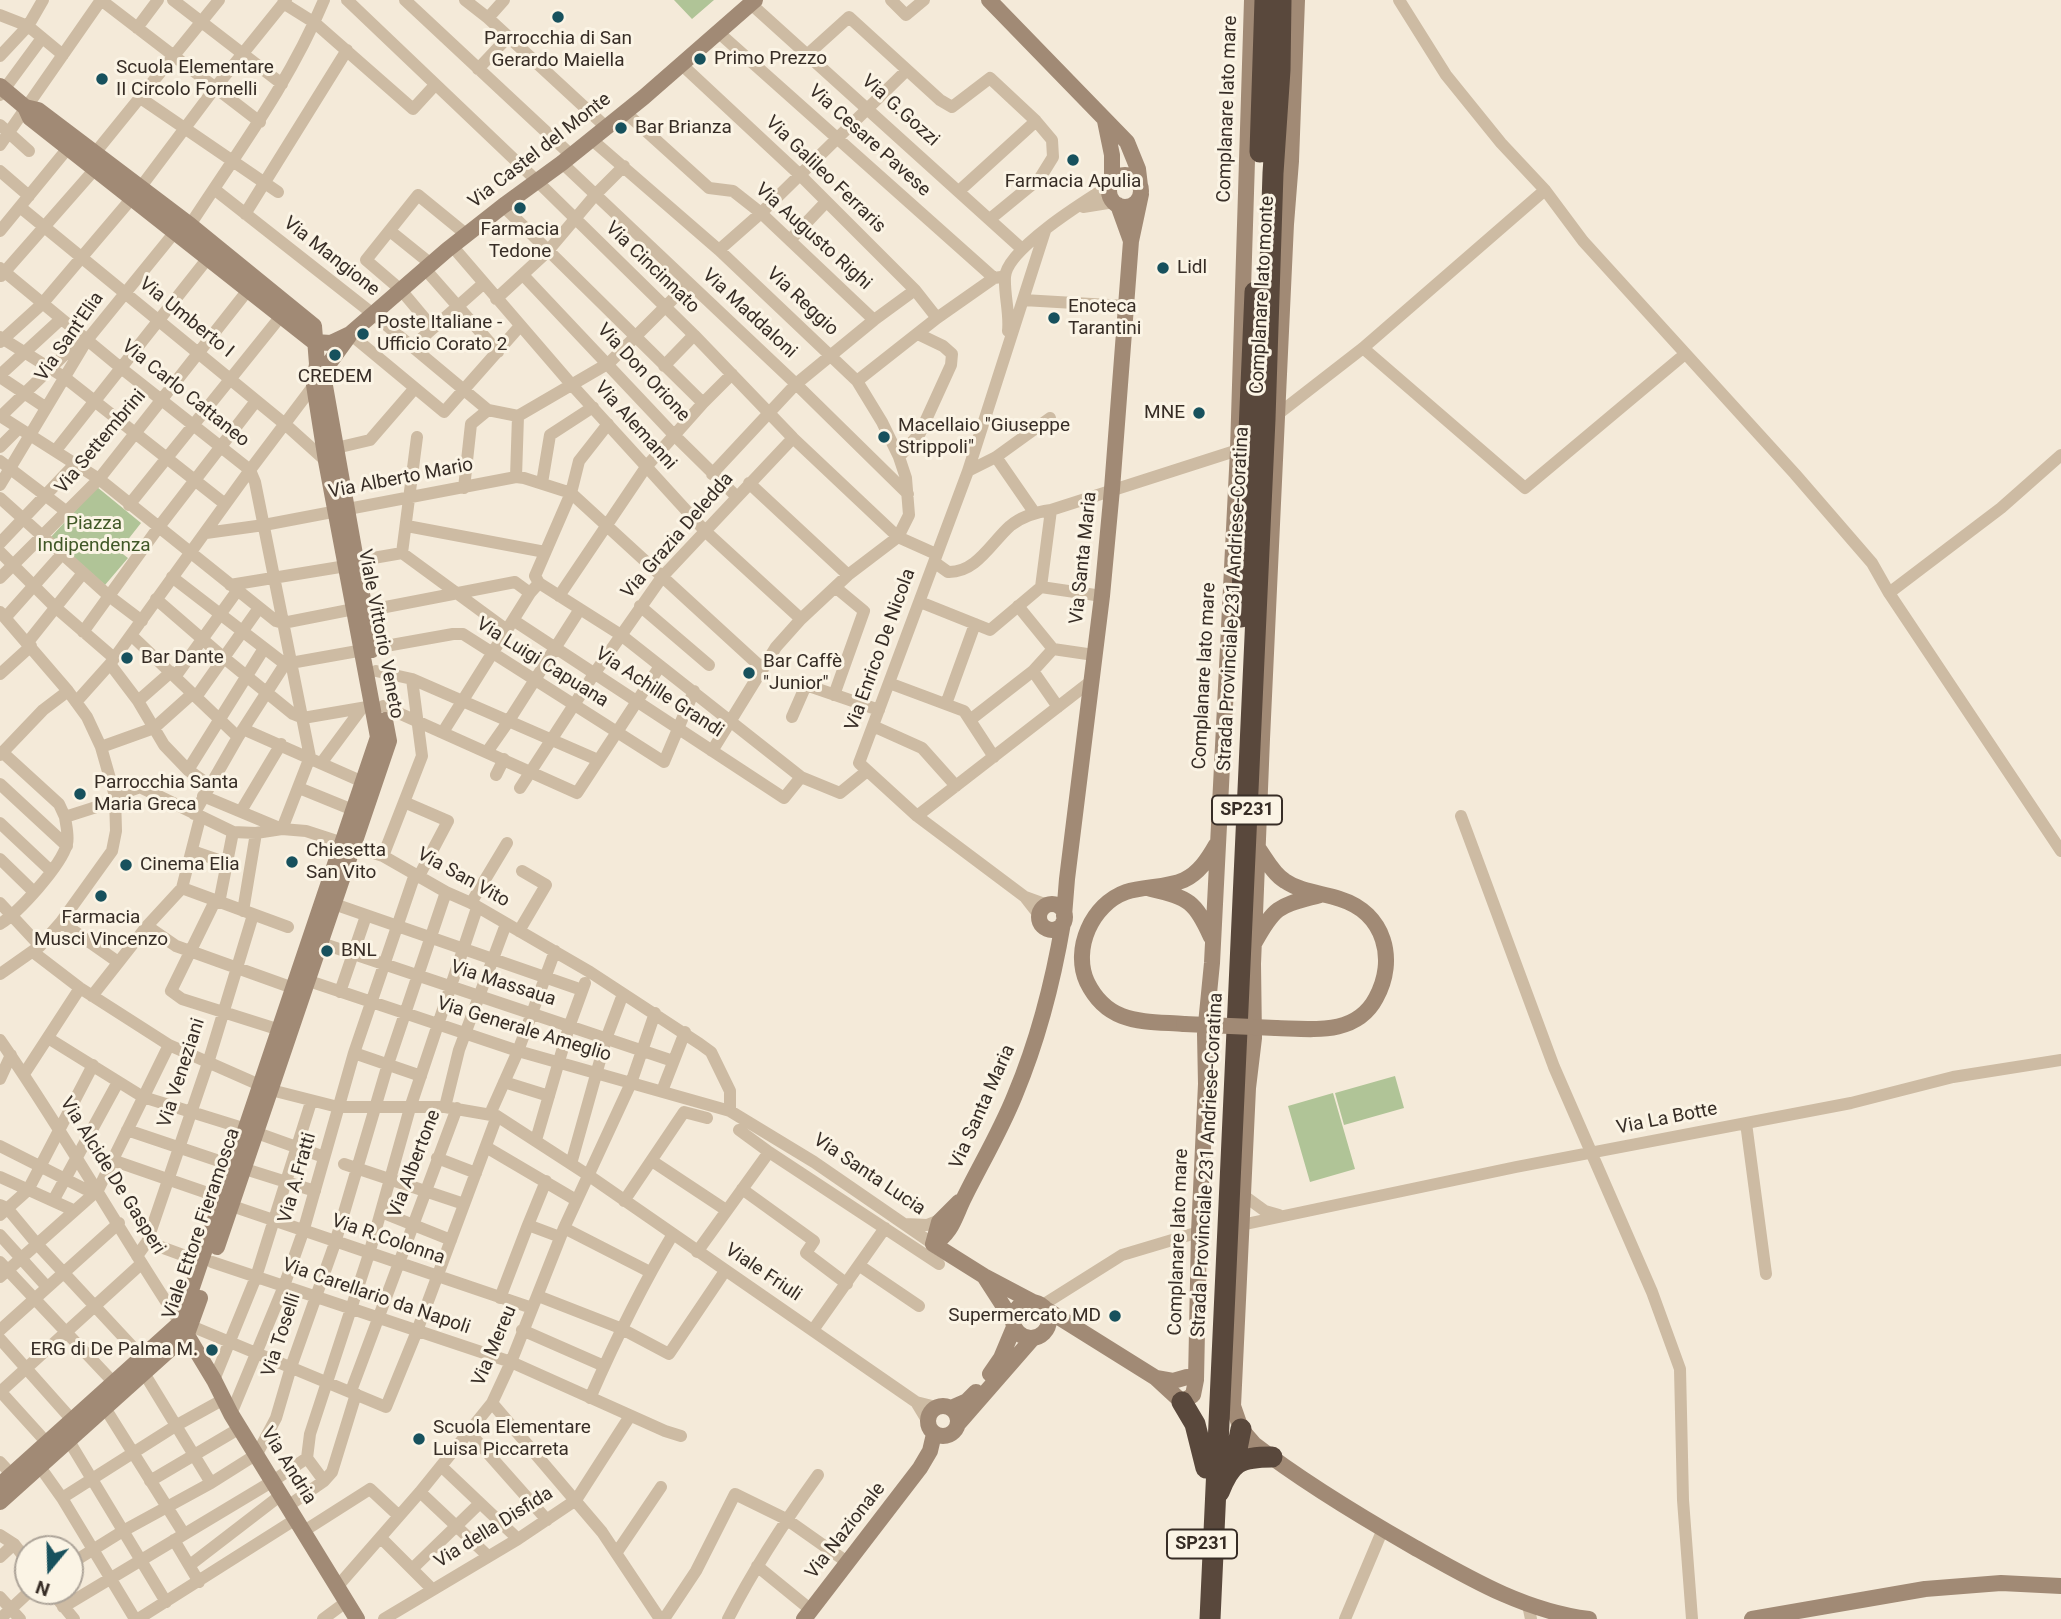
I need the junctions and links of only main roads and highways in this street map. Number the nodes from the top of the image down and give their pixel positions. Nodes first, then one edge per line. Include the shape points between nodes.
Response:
1 (989, 0) edge
2 (1252, 0) edge
3 (1265, 0) edge
4 (1281, 0) edge
5 (1297, 0) edge
6 (753, 2) edge
7 (1, 90) edge
8 (25, 107) junction
9 (1105, 121) junction
10 (95, 161) junction
11 (1140, 190) junction
12 (1113, 194) junction
13 (183, 226) junction
14 (1131, 241) junction
15 (350, 334) junction
16 (314, 342) junction
17 (320, 374) junction
18 (367, 649) junction
19 (373, 706) junction
20 (1217, 844) junction
21 (347, 846) junction
22 (1258, 848) junction
23 (1183, 881) junction
24 (1285, 881) junction
25 (1145, 888) junction
26 (1256, 890) junction
27 (1215, 894) junction
28 (1320, 895) junction
29 (1189, 901) junction
30 (1282, 905) junction
31 (1213, 941) junction
32 (1254, 945) junction
33 (266, 1088) junction
34 (947, 1223) junction
35 (933, 1244) joint
36 (957, 1259) junction
37 (984, 1276) junction
38 (1041, 1306) junction
39 (1014, 1324) junction
40 (186, 1328) junction
41 (1038, 1336) junction
42 (1093, 1337) junction
43 (1196, 1353) junction
44 (143, 1365) junction
45 (1188, 1377) junction
46 (1156, 1378) junction
47 (1182, 1402) junction
48 (937, 1418) junction
49 (956, 1429) junction
50 (1241, 1429) junction
51 (1272, 1457) junction
52 (1234, 1464) junction
53 (920, 1468) junction
54 (1206, 1468) junction
55 (6, 1480) edge
56 (1215, 1501) junction
57 (0, 1502) edge
58 (2061, 1586) edge
59 (1529, 1612) edge
60 (807, 1614) edge
61 (1562, 1617) edge
62 (357, 1619) edge
63 (1199, 1619) edge
64 (1210, 1619) edge
65 (1589, 1619) edge
66 (1752, 1619) edge

1 - 9 main road
2 - 20 main road, Complanare lato mare via 1238,450
3 - 54 highway, Strada Provinciale 231 Andriese-Coratina / SP231
4 - 56 highway, Strada Provinciale 231 Andriese-Coratina / SP231
5 - 22 main road, Complanare lato monte
6 - 15 main road, Via Castel del Monte via 625,112 428,266
7 - 8 main road, Viale Vittorio Veneto
8 - 10 main road, Viale Vittorio Veneto via 38,110
8 - 10 main road, Viale Vittorio Veneto via 30,118 68,148
9 - 11 main road via 1134,155
9 - 12 main road, Via Santa Maria
10 - 13 main road, Viale Vittorio Veneto
11 - 12 main road via 1132,205
11 - 12 main road via 1135,178 1125,175
11 - 14 main road, Via Santa Maria
12 - 14 main road, Via Santa Maria
13 - 16 main road, Viale Vittorio Veneto via 208,258
13 - 16 main road, Viale Vittorio Veneto via 314,327
14 - 34 main road, Via Santa Maria via 1102,596 1067,879 1051,914 1049,992 996,1139
15 - 16 main road, Via Castel del Monte via 331,342
15 - 17 main road, Via Castel del Monte
16 - 17 main road, Viale Vittorio Veneto
17 - 18 main road, Viale Vittorio Veneto
18 - 19 main road, Viale Vittorio Veneto
18 - 19 main road, Viale Vittorio Veneto via 376,671
19 - 21 main road, Viale Vittorio Veneto via 378,737 353,810
19 - 21 main road, Viale Vittorio Veneto via 389,741
20 - 23 main road via 1208,860
20 - 27 main road, Complanare lato mare
21 - 33 main road, Viale Vittorio Veneto via 293,988
21 - 33 main road, Viale Vittorio Veneto via 309,981
22 - 24 main road
22 - 26 main road, Complanare lato monte
23 - 25 main road
23 - 27 main road
24 - 26 main road
24 - 28 main road
25 - 28 main road, bridge via 1111,900 1090,925 1082,955 1087,981 1104,1005 1114,1015 1139,1021 1276,1028 1317,1029 1352,1022 1366,1013 1383,983 1386,948 1375,922 1354,905
25 - 29 main road
26 - 30 main road
26 - 32 main road, Complanare lato monte
27 - 29 main road
27 - 31 main road, Complanare lato mare
28 - 30 main road
29 - 31 main road
30 - 32 main road
31 - 43 main road, Complanare lato mare via 1206,1009
32 - 50 main road, Complanare lato monte via 1254,1038 1233,1406
33 - 40 main road, Viale Ettore Fieramosca
34 - 35 main road, Via Santa Maria via 934,1233
34 - 36 main road
35 - 36 main road, Via Santa Lucia
36 - 37 main road, Via Santa Lucia
37 - 38 main road, Via Santa Lucia
37 - 39 main road, Via Santa Lucia
38 - 39 main road via 1021,1306
38 - 41 main road via 1049,1325
38 - 42 main road, Via Santa Lucia
39 - 41 main road via 1022,1336
39 - 48 main road via 1001,1358 984,1383 967,1401
40 - 44 main road, Viale Ettore Fieramosca
40 - 62 main road, Via Andria via 231,1413
41 - 42 main road
41 - 49 main road, Via Nazionale
42 - 46 main road, Via Santa Lucia
43 - 45 main road, Complanare lato mare
43 - 47 main road, Complanare lato mare via 1196,1387
44 - 55 main road, Viale Ettore Fieramosca
44 - 57 main road, Viale Ettore Fieramosca via 105,1408
45 - 46 main road via 1173,1381
45 - 47 main road, Complanare lato mare
46 - 47 main road, Via Santa Lucia
47 - 54 highway via 1195,1424
48 - 49 main road via 957,1415
48 - 49 main road via 943,1437
48 - 53 main road, Via Nazionale via 930,1451
49 - 53 main road, Via Nazionale
50 - 51 main road
50 - 52 highway
51 - 52 highway via 1249,1457
51 - 59 main road via 1383,1529
52 - 56 highway
53 - 60 main road, Via Nazionale
54 - 63 highway, Strada Provinciale 231 Andriese-Coratina / SP231
56 - 64 highway, Strada Provinciale 231 Andriese-Coratina / SP231
58 - 66 main road via 2001,1583 1924,1589
59 - 61 main road
61 - 65 main road

